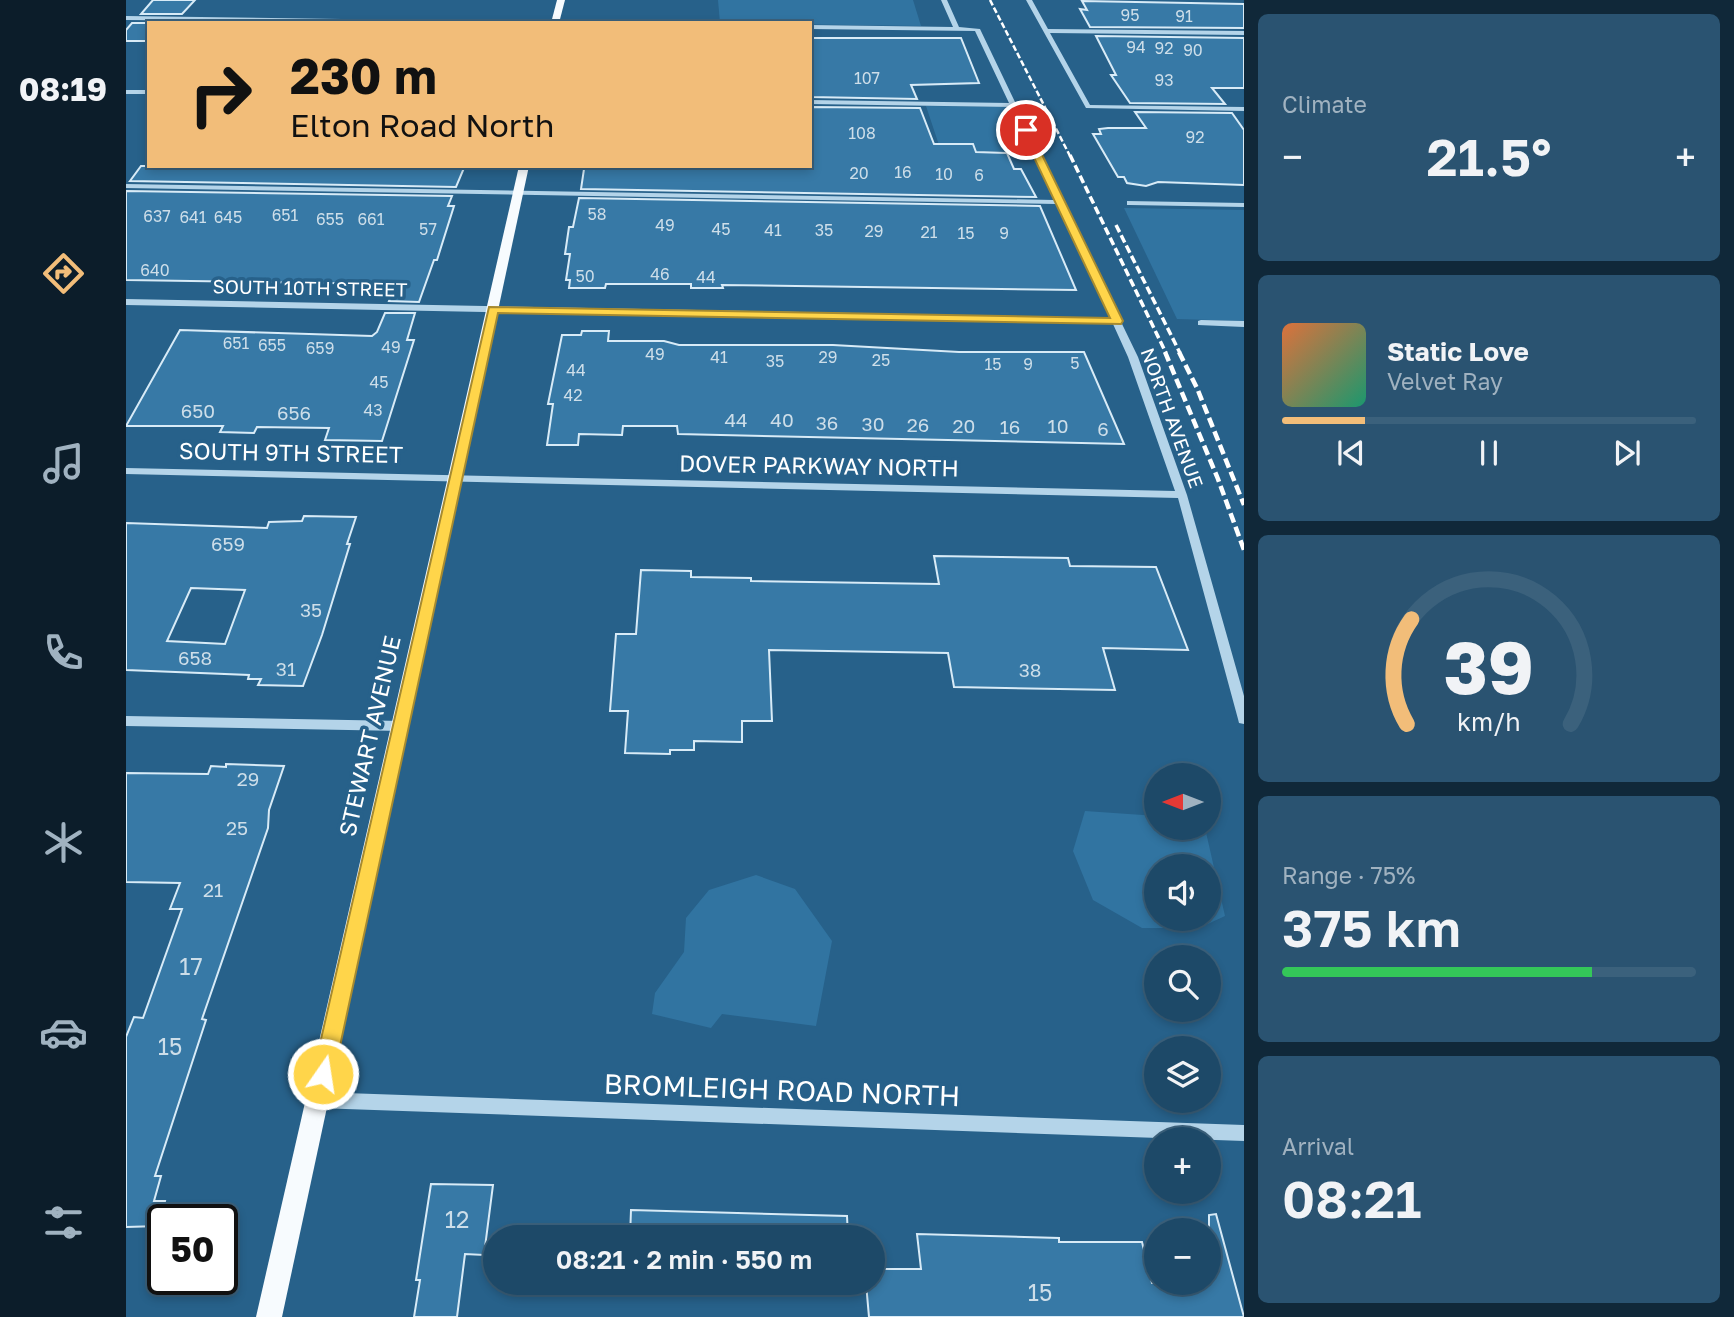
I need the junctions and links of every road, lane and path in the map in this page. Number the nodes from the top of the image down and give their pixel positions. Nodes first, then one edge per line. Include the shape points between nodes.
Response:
1 (561, 0) edge
2 (944, 0) edge
3 (1029, 0) edge
4 (126, 18) edge
5 (160, 18) joint
6 (353, 21) edge
7 (556, 21) edge
8 (812, 27) edge
9 (956, 28) junction
10 (1047, 31) junction
11 (1244, 33) edge
12 (126, 92) edge
13 (147, 92) edge
14 (812, 102) edge
15 (1014, 105) junction
16 (1244, 109) edge
17 (524, 168) edge
18 (126, 186) edge
19 (519, 192) junction
20 (1062, 202) junction
21 (1130, 203) dead end
22 (1244, 205) edge
23 (126, 302) edge
24 (493, 309) junction
25 (1117, 321) junction
26 (1200, 323) dead end
27 (1244, 324) edge
28 (126, 471) edge
29 (456, 478) junction
30 (1182, 495) junction
31 (1244, 719) edge
32 (126, 721) edge
33 (402, 726) junction
34 (317, 1100) junction
35 (1244, 1133) edge
36 (269, 1317) edge

1 - 7 main road
2 - 9 street
3 - 10 street
4 - 5 street
5 - 6 street
8 - 9 street
9 - 15 street via 977,29
10 - 11 street
10 - 16 street via 1088,107
12 - 13 street
14 - 15 street
15 - 20 street, NORTH AVENUE
17 - 19 main road, STEWART AVENUE
18 - 19 street
19 - 20 street
19 - 24 main road, STEWART AVENUE
20 - 25 street, NORTH AVENUE
21 - 22 street
23 - 24 street, SOUTH 10TH STREET
24 - 25 street, SOUTH 10TH STREET
24 - 29 main road, STEWART AVENUE
25 - 30 street, NORTH AVENUE
26 - 27 street
28 - 29 street, SOUTH 9TH STREET
29 - 30 street, DOVER PARKWAY NORTH
29 - 33 main road, STEWART AVENUE
30 - 31 street, NORTH AVENUE
32 - 33 street
33 - 34 main road, STEWART AVENUE
34 - 35 street, BROMLEIGH ROAD NORTH
34 - 36 main road, STEWART AVENUE

